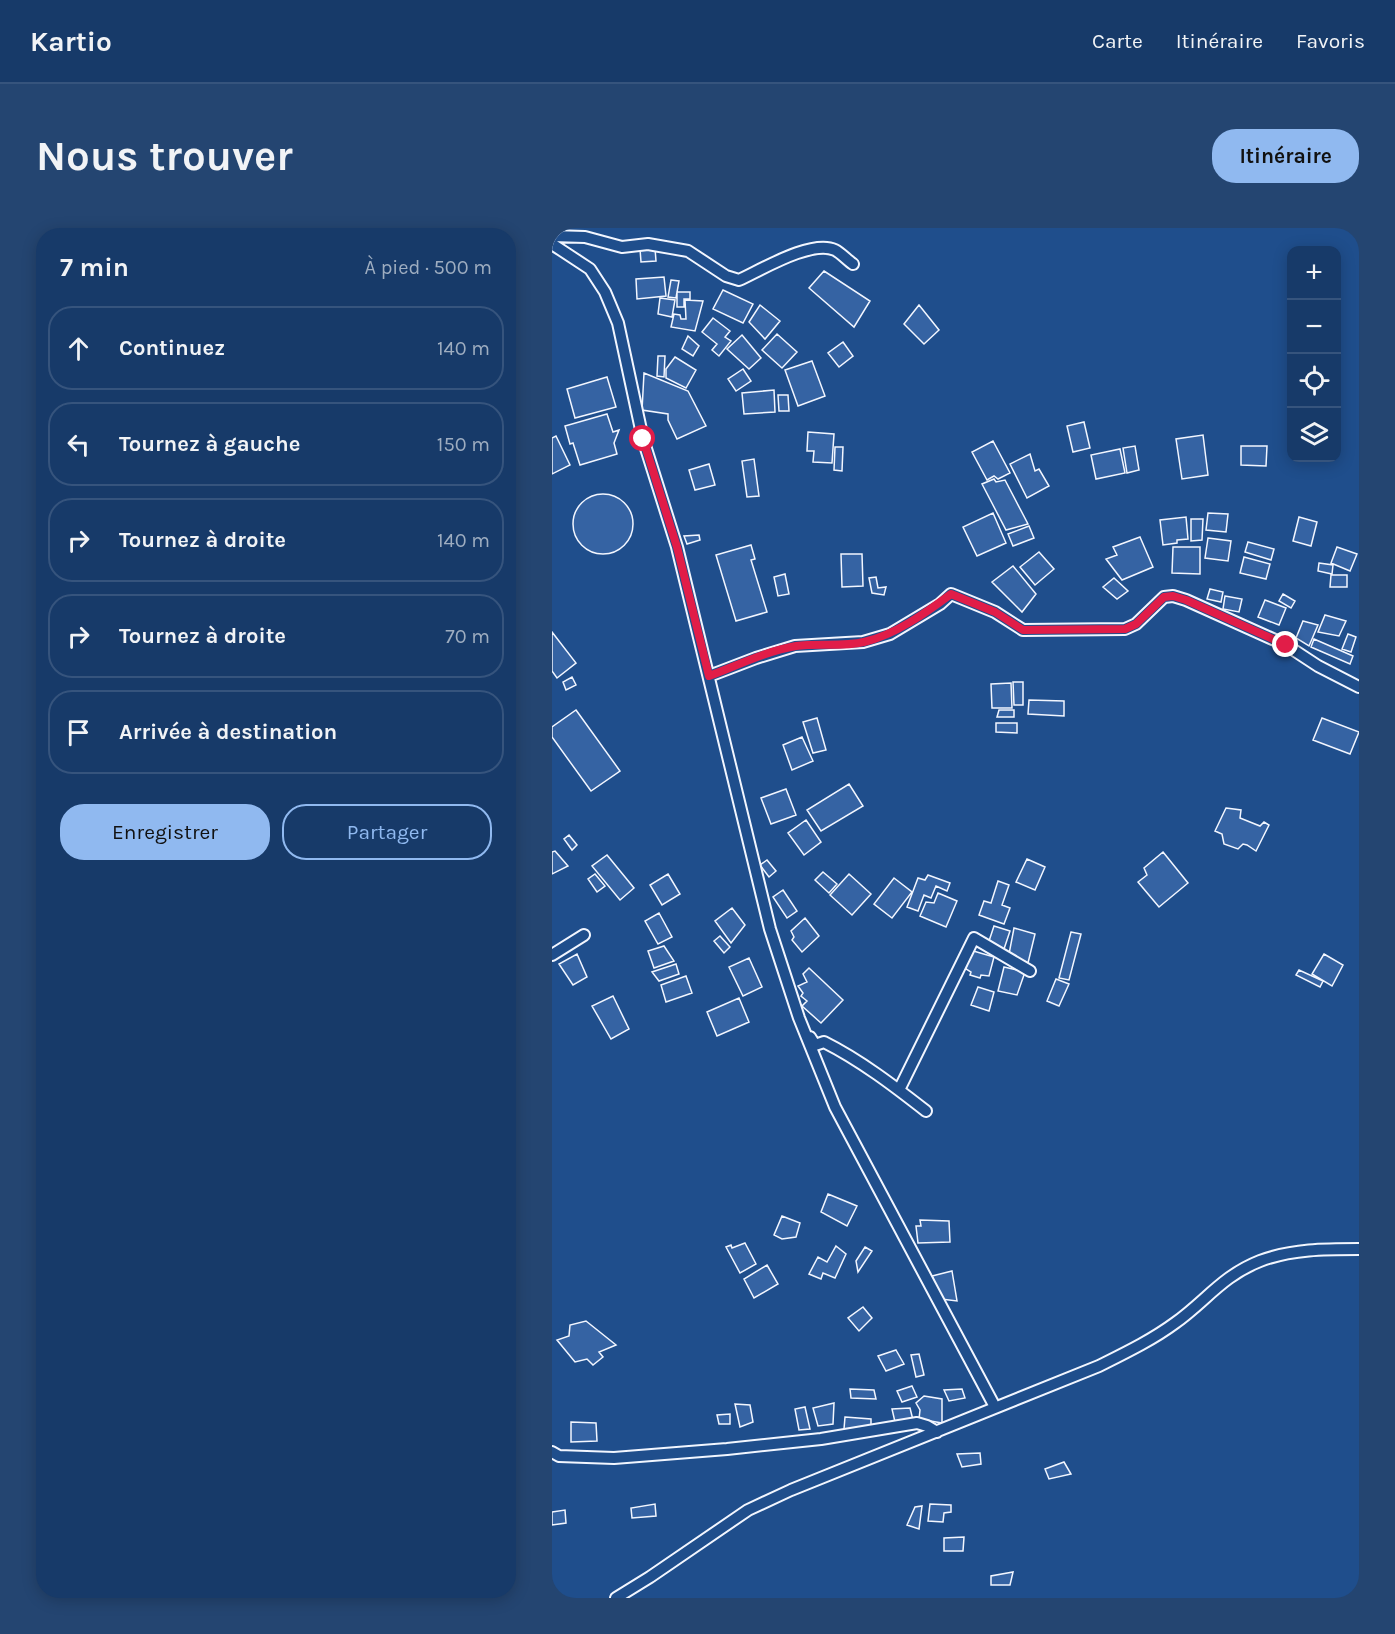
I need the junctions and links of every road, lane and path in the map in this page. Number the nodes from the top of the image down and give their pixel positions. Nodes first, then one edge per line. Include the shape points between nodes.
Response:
1 (552, 236) edge
2 (552, 244) edge
3 (853, 264) dead end
4 (709, 676) junction
5 (1359, 687) edge
6 (584, 935) dead end
7 (552, 955) edge
8 (1030, 971) dead end
9 (799, 1018) junction
10 (898, 1090) junction
11 (926, 1111) dead end
12 (1359, 1249) edge
13 (995, 1407) junction
14 (937, 1432) junction
15 (552, 1452) edge
16 (616, 1598) edge

1 - 3 street via 585,237 622,247 648,244 688,252 739,280 813,248 836,250
2 - 4 street via 590,269 618,323 643,439 677,547
4 - 5 street via 795,646 863,642 890,634 951,594 995,612 1023,630 1125,629 1136,624 1164,597 1173,596 1286,645
4 - 9 street via 770,928
6 - 7 street
8 - 10 street via 974,938
9 - 10 street via 815,1045 824,1042 841,1051
9 - 13 street via 834,1107
10 - 11 street
12 - 13 street via 1311,1249 1260,1261 1227,1277 1176,1323 1137,1347
13 - 14 street
14 - 15 street via 917,1423 821,1439 614,1458 559,1456
14 - 16 street via 748,1510

